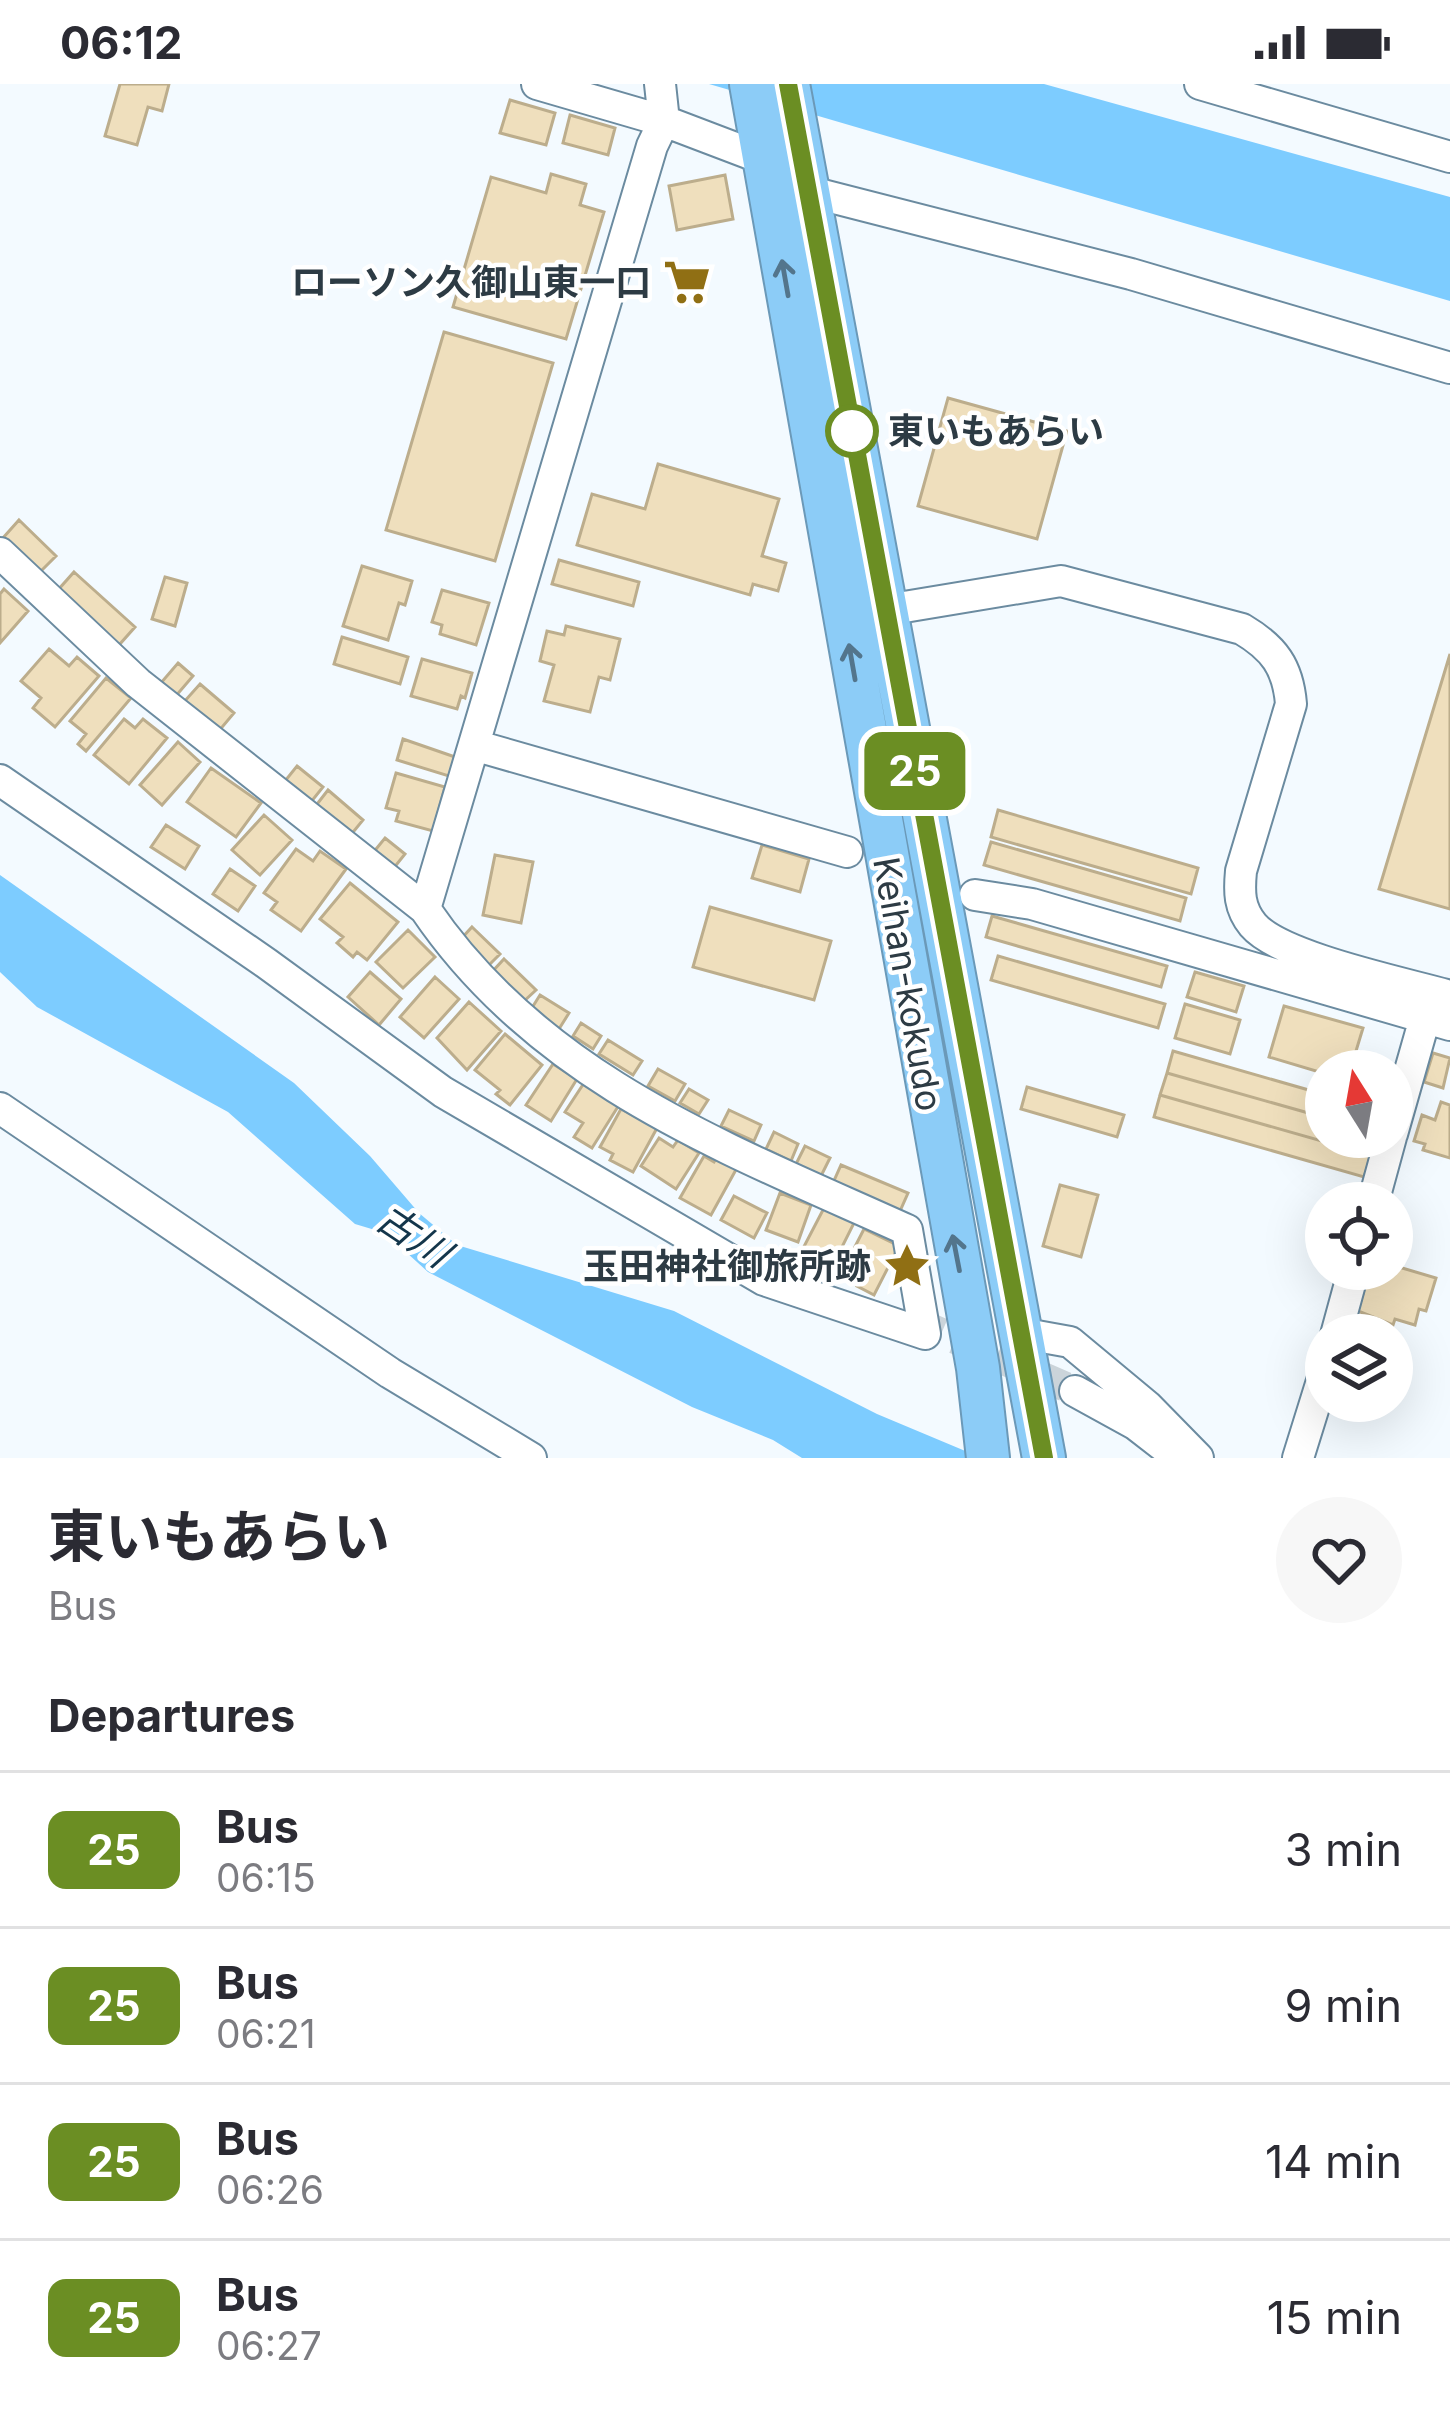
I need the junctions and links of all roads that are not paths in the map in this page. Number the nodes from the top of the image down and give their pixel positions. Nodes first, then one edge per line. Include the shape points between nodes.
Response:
1 (536, 84) edge
2 (751, 84) edge
3 (788, 84) edge
4 (1200, 84) edge
5 (662, 104) edge
6 (774, 147) junction
7 (1450, 158) edge
8 (806, 191) junction
9 (1450, 368) edge
10 (0, 554) edge
11 (886, 610) junction
12 (477, 746) junction
13 (0, 780) edge
14 (847, 852) dead end
15 (975, 895) dead end
16 (425, 909) junction
17 (1450, 995) edge
18 (1437, 1022) edge
19 (1413, 1083) edge
20 (0, 1108) edge
21 (944, 1186) junction
22 (907, 1230) junction
23 (747, 1267) junction
24 (914, 1321) tunnel mouth
25 (1020, 1333) junction
26 (1075, 1391) tunnel mouth
27 (1309, 1422) edge
28 (531, 1458) edge
29 (988, 1458) edge
30 (1044, 1458) edge
31 (1177, 1458) edge
32 (1198, 1458) edge
33 (1298, 1458) edge

1 - 5 street
2 - 6 highway, Keihan-kokudo
3 - 6 highway, Keihan-kokudo
4 - 7 street
5 - 6 street
5 - 12 street
6 - 8 highway, Keihan-kokudo
21 -> 6 highway, Keihan-kokudo
8 - 9 street via 1131,274
8 - 11 highway, Keihan-kokudo
10 - 16 street via 138,683
11 - 17 street via 1061,581 1242,628 1265,642 1280,659 1291,704 1241,872 1238,898 1251,923 1304,952
11 - 25 highway, Keihan-kokudo
12 - 14 street
12 - 16 street
13 - 23 street via 443,1092
15 - 18 street via 1032,904
16 - 22 street via 506,1007 624,1095
18 - 19 street
20 - 28 street via 390,1373
21 - 22 street
29 -> 21 highway, Keihan-kokudo
22 - 23 street via 925,1334 764,1280
23 - 24 street via 771,1261
25 - 30 highway, Keihan-kokudo
25 - 32 street via 1070,1342
26 - 31 street
27 - 33 street

